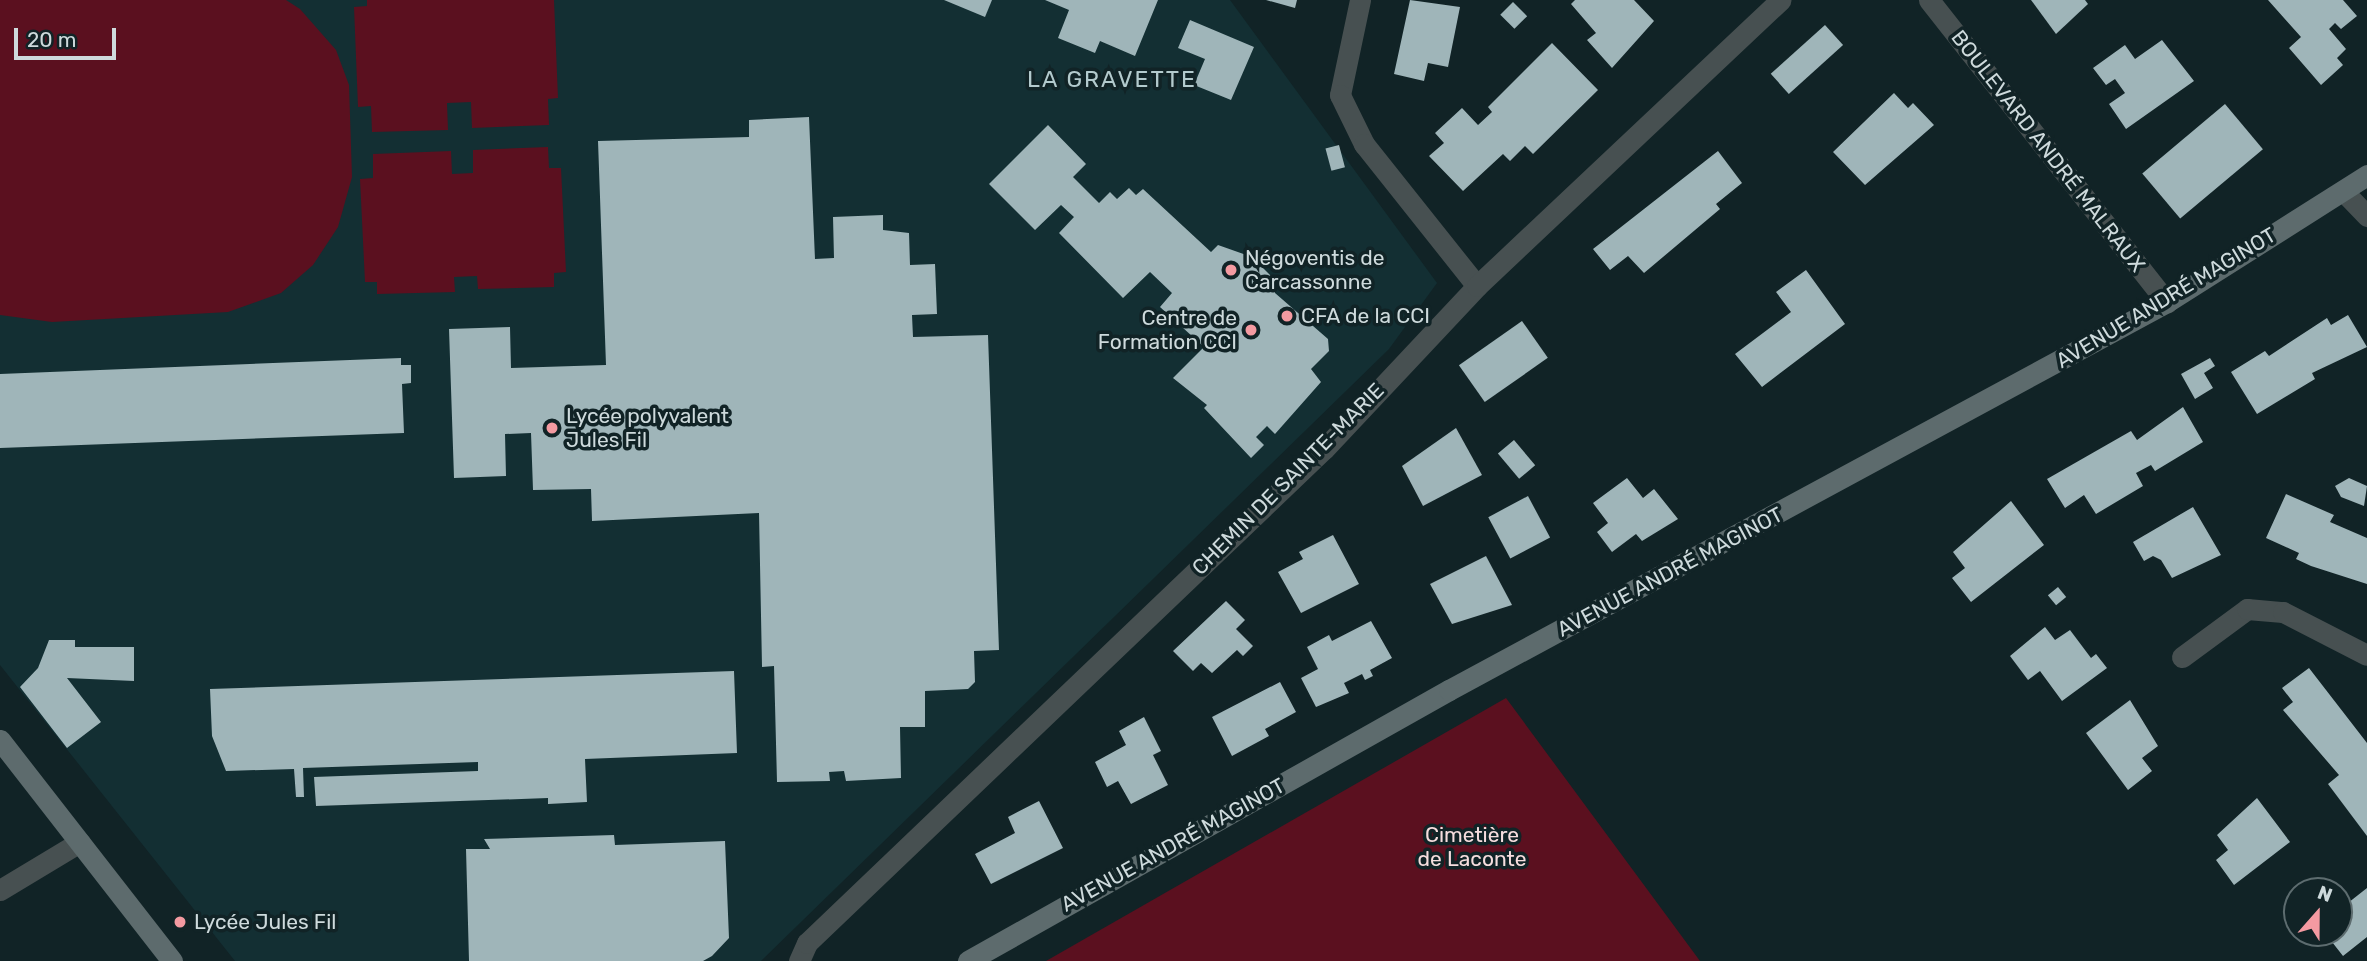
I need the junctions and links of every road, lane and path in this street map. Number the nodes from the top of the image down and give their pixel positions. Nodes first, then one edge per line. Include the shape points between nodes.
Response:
1 (1360, 0) edge
2 (1781, 0) edge
3 (1928, 0) edge
4 (2367, 175) edge
5 (2343, 191) junction
6 (2367, 216) edge
7 (1477, 286) junction
8 (2167, 302) junction
9 (2367, 655) edge
10 (2182, 657) dead end
11 (0, 740) edge
12 (80, 842) junction
13 (0, 890) edge
14 (173, 961) edge
15 (799, 961) edge
16 (968, 961) edge

1 - 7 street via 1340,95 1364,144
2 - 7 street, CHEMIN DE SAINTE-MARIE
3 - 8 street, BOULEVARD ANDRÉ MALRAUX
4 - 5 street, AVENUE ANDRÉ MAGINOT
5 - 6 street
5 - 8 street, AVENUE ANDRÉ MAGINOT
7 - 15 street, CHEMIN DE SAINTE-MARIE via 1324,449 807,943
8 - 16 street, AVENUE ANDRÉ MAGINOT via 1448,690
9 - 10 street via 2283,612 2247,609
11 - 12 street
12 - 13 street
12 - 14 street

